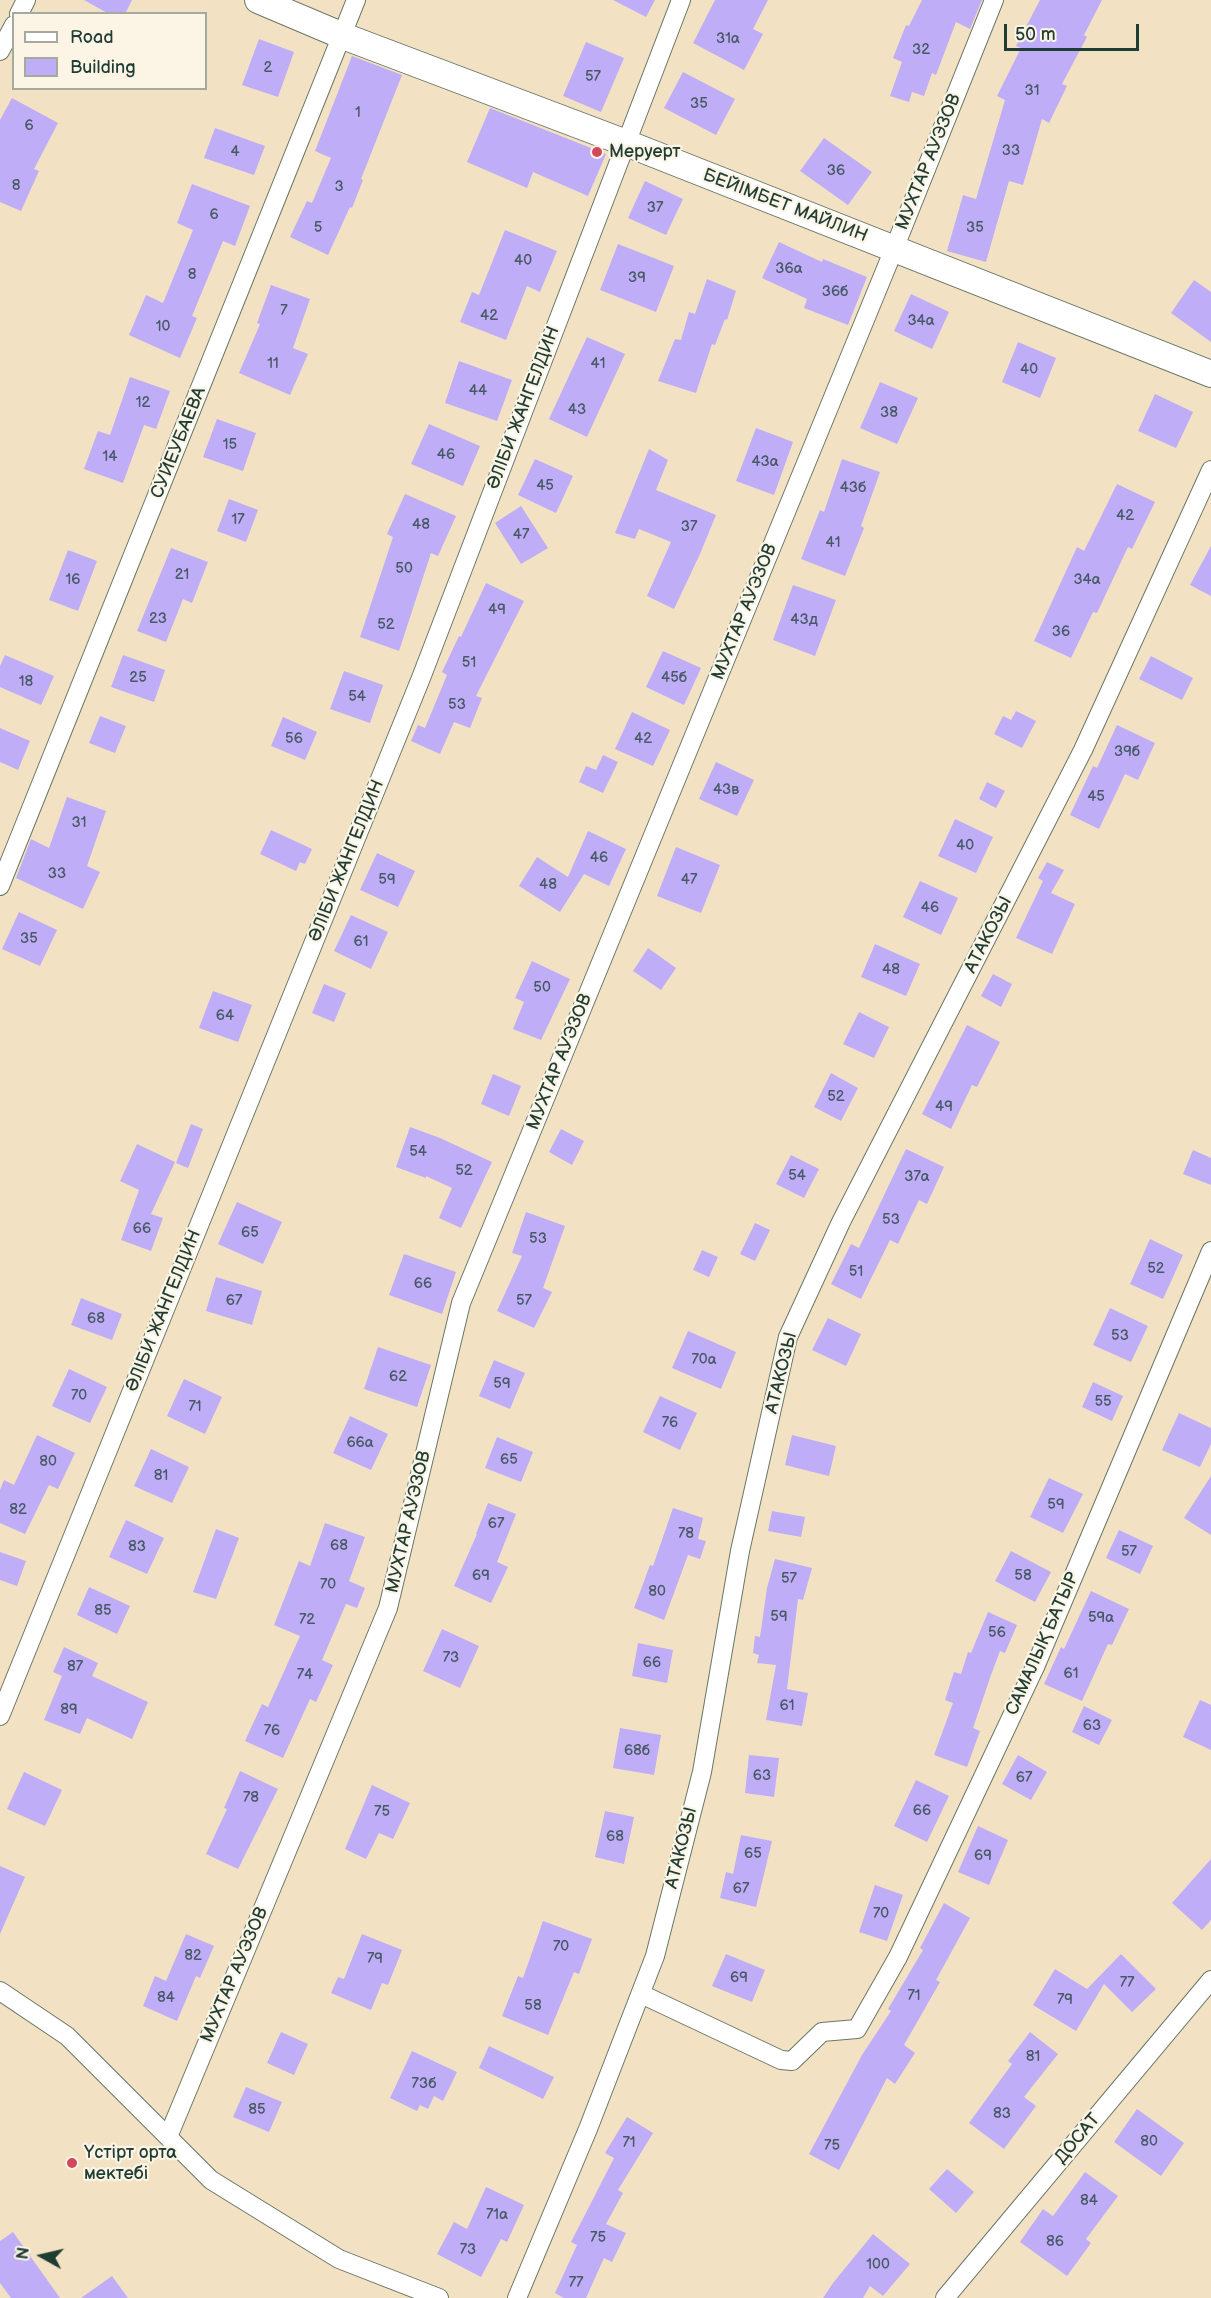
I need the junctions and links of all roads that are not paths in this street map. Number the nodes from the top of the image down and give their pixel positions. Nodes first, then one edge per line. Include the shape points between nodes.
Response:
1 (258, 0) edge
2 (356, 0) edge
3 (681, 0) edge
4 (994, 0) edge
5 (12, 28) edge
6 (343, 36) junction
7 (0, 51) edge
8 (626, 143) junction
9 (894, 249) junction
10 (1211, 374) edge
11 (1211, 470) edge
12 (0, 886) edge
13 (1211, 1251) edge
14 (0, 1716) edge
15 (1211, 1980) edge
16 (0, 1991) edge
17 (641, 1994) junction
18 (168, 2137) junction
19 (439, 2298) edge
20 (517, 2298) edge
21 (945, 2298) edge

1 - 6 street, БЕЙІМБЕТ МАЙЛИН
2 - 6 street, СУЙЕУБАЕВА
3 - 8 street, ӘЛІБИ ЖАНГЕЛДИН
4 - 9 street, МУХТАР АУЭЗОВ
5 - 7 street
6 - 8 street, БЕЙІМБЕТ МАЙЛИН
6 - 12 street, СУЙЕУБАЕВА
8 - 9 street, БЕЙІМБЕТ МАЙЛИН
8 - 14 street, ӘЛІБИ ЖАНГЕЛДИН via 421,678
9 - 10 street, БЕЙІМБЕТ МАЙЛИН
9 - 18 street, МУХТАР АУЭЗОВ via 461,1303 388,1608
11 - 17 street, АТАКОЗЫ via 1083,750 841,1222 788,1337 740,1551 702,1772 655,1956
13 - 17 street, САМАЛЫҚ БАТЫР via 1035,1667 898,1957 857,2029 822,2032 792,2061 781,2060
15 - 21 street, ДОСАТ
16 - 18 street via 67,2036
17 - 20 street, АТАКОЗЫ
18 - 19 street via 211,2180 339,2259

